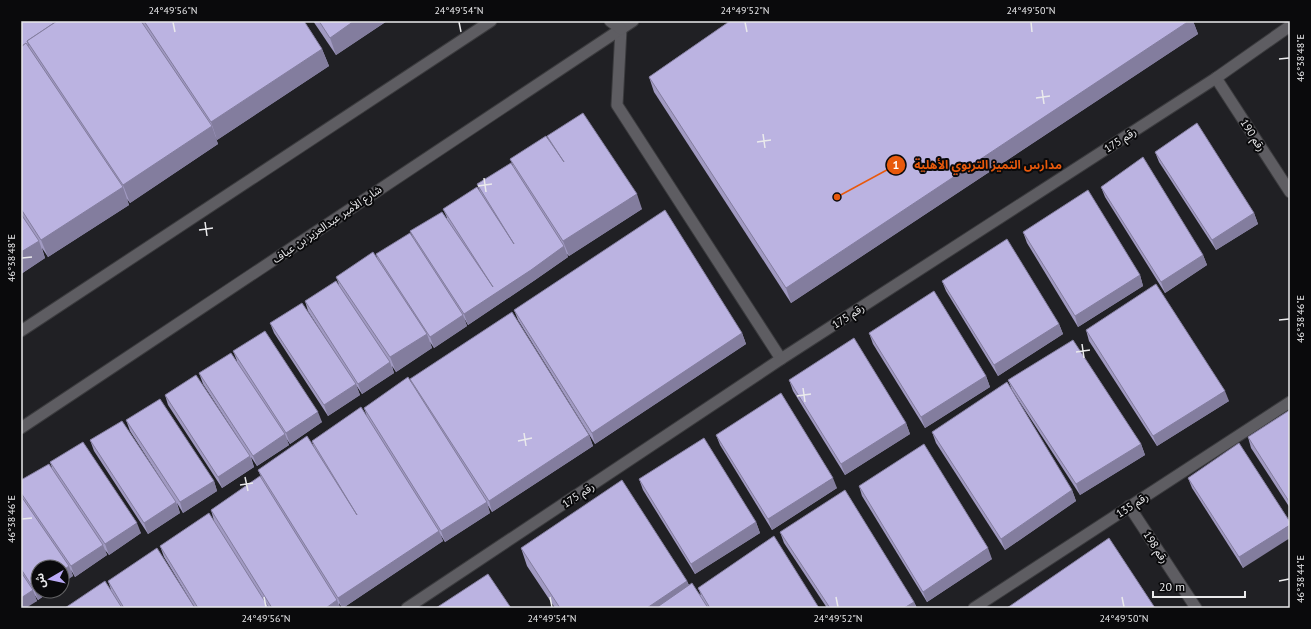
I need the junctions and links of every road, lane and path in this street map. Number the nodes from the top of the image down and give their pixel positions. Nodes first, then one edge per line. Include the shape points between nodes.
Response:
1 (491, 21) edge
2 (610, 21) edge
3 (633, 21) edge
4 (621, 25) edge
5 (1290, 26) edge
6 (1216, 78) junction
7 (1290, 192) edge
8 (21, 331) edge
9 (780, 359) junction
10 (1290, 402) edge
11 (21, 428) edge
12 (1130, 506) junction
13 (407, 608) edge
14 (974, 608) edge
15 (1196, 608) edge

1 - 8 street
2 - 4 street
3 - 4 street, شارع الأمير عبدالعزيز بن عياف
4 - 9 street via 617,105
4 - 11 street, شارع الأمير عبدالعزيز بن عياف
5 - 6 street, رقم 175
6 - 7 street, رقم 190
6 - 9 street, رقم 175
9 - 13 street, رقم 175
10 - 12 street, رقم 135
12 - 14 street, رقم 135
12 - 15 street, رقم 198

